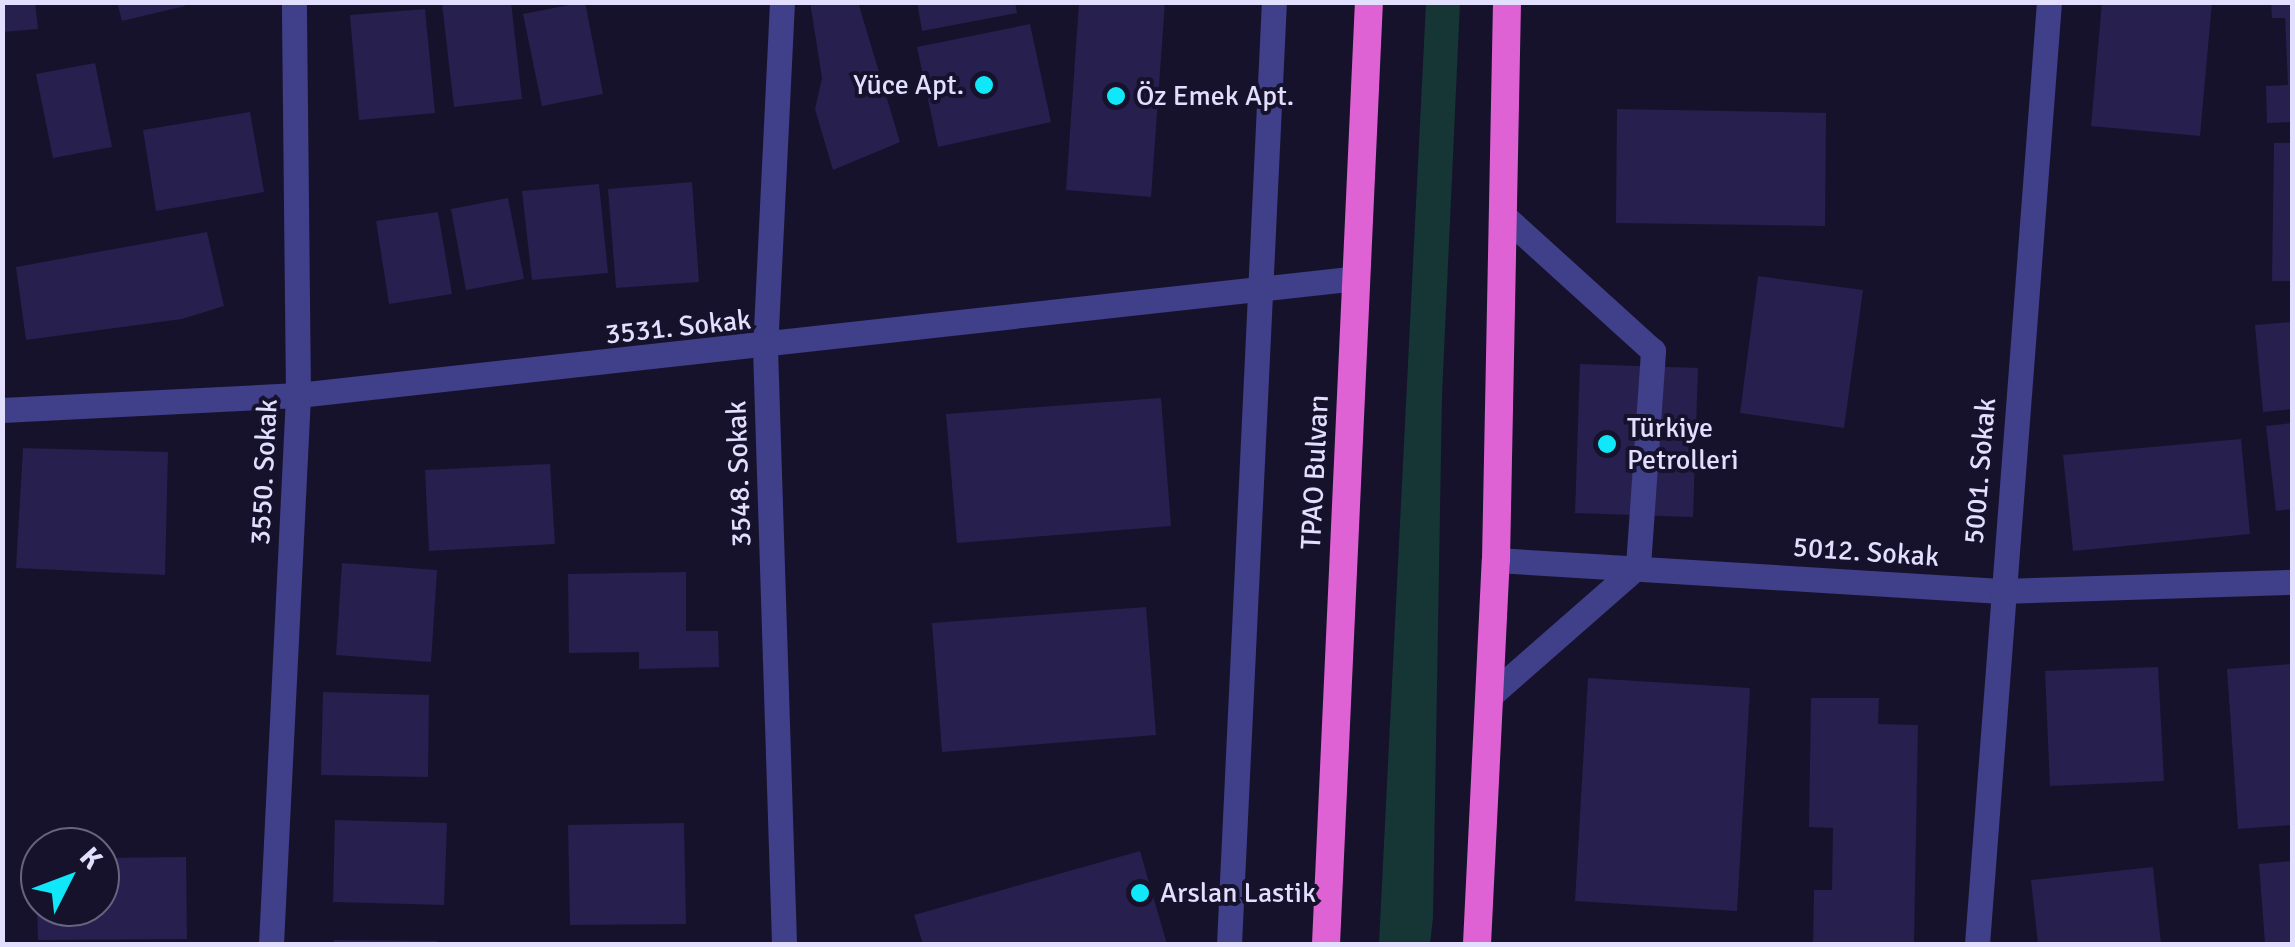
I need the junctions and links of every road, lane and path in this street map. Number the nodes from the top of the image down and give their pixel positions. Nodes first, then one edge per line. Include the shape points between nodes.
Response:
1 (294, 2) edge
2 (782, 2) edge
3 (1274, 2) edge
4 (1370, 2) edge
5 (1507, 2) edge
6 (2049, 2) edge
7 (1503, 215) junction
8 (1356, 278) junction
9 (1258, 290) junction
10 (765, 348) junction
11 (298, 396) junction
12 (2, 410) edge
13 (1496, 560) junction
14 (1638, 566) junction
15 (2292, 582) edge
16 (2001, 591) junction
17 (1492, 694) junction
18 (272, 944) edge
19 (784, 944) edge
20 (1228, 944) edge
21 (1326, 944) edge
22 (1477, 944) edge
23 (1977, 944) edge

1 - 11 street, 3550. Sokak
2 - 10 street, 3548. Sokak
3 - 9 street
4 - 8 highway, TPAO Bulvarı
5 - 7 highway
6 - 16 street, 5001. Sokak
7 - 13 highway
7 - 14 street via 1652,351
8 - 9 street, 3531. Sokak
8 - 21 highway, TPAO Bulvarı
9 - 10 street, 3531. Sokak
9 - 20 street
10 - 11 street, 3531. Sokak
10 - 19 street, 3548. Sokak
11 - 12 street, 3531. Sokak
11 - 18 street, 3550. Sokak
13 - 14 street, 5012. Sokak
13 - 17 highway
14 - 16 street, 5012. Sokak
14 - 17 street
15 - 16 street, 5012. Sokak
16 - 23 street, 5001. Sokak
17 - 22 highway

